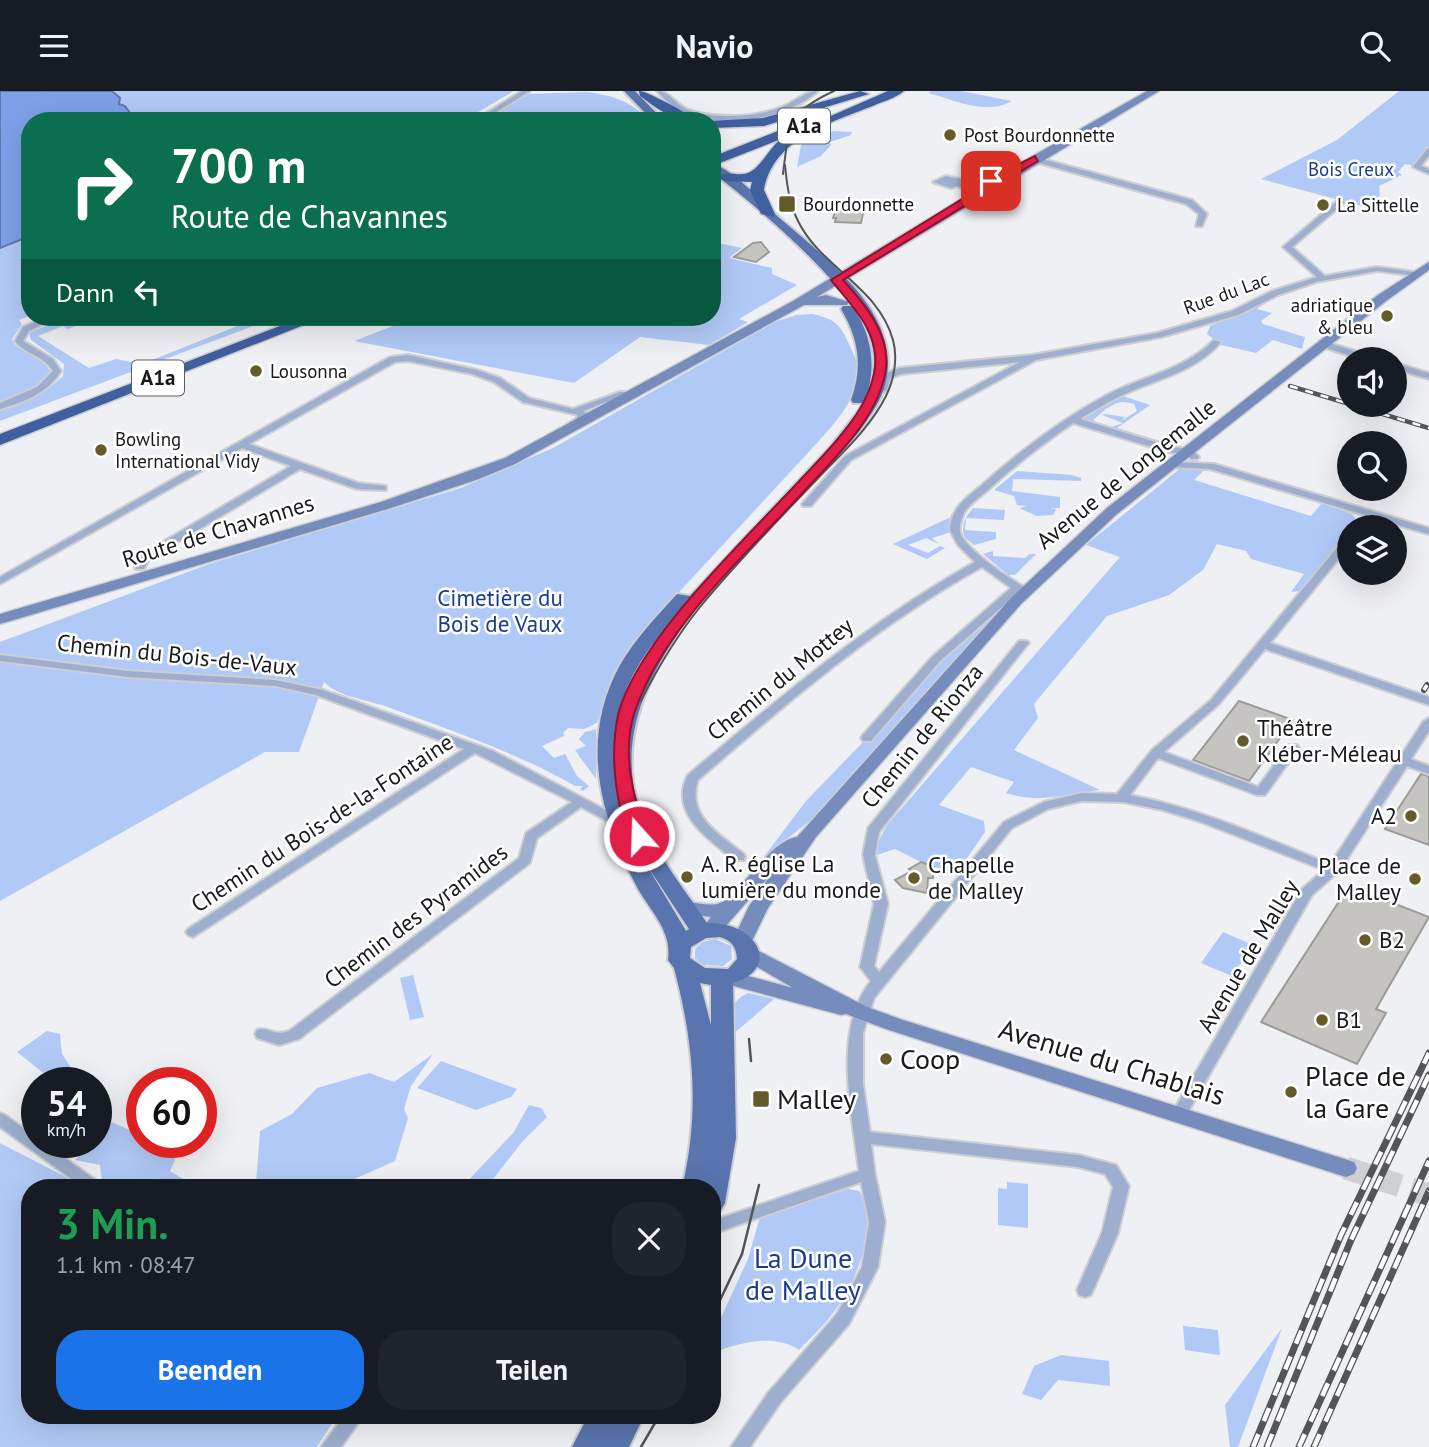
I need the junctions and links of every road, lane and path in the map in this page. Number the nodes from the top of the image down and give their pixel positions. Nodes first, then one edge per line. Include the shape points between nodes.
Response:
1 (527, 91) edge
2 (629, 91) edge
3 (660, 91) edge
4 (814, 91) edge
5 (873, 91) edge
6 (897, 91) edge
7 (1154, 91) edge
8 (643, 92) edge
9 (492, 112) edge
10 (650, 112) edge
11 (662, 112) edge
12 (670, 112) edge
13 (687, 112) edge
14 (721, 117) edge
15 (721, 124) edge
16 (721, 150) edge
17 (1429, 150) edge
18 (1035, 159) junction
19 (721, 167) edge
20 (763, 170) junction
21 (721, 171) edge
22 (721, 172) edge
23 (1429, 172) edge
24 (721, 181) edge
25 (955, 185) dead end
26 (978, 192) junction
27 (1341, 202) dead end
28 (768, 214) junction
29 (1199, 225) dead end
30 (863, 262) junction
31 (819, 263) junction
32 (1429, 265) edge
33 (1415, 274) junction
34 (1323, 278) junction
35 (827, 286) junction
36 (1283, 292) junction
37 (843, 302) junction
38 (797, 304) junction
39 (1253, 316) dead end
40 (32, 326) edge
41 (269, 326) edge
42 (293, 326) edge
43 (1217, 342) dead end
44 (1326, 345) junction
45 (880, 346) junction
46 (1337, 348) edge
47 (1032, 358) junction
48 (905, 370) junction
49 (1407, 370) edge
50 (1429, 376) edge
51 (628, 395) junction
52 (0, 406) edge
53 (866, 410) junction
54 (574, 417) junction
55 (1072, 420) junction
56 (0, 430) edge
57 (0, 440) edge
58 (242, 445) junction
59 (1178, 456) junction
60 (510, 461) junction
61 (299, 465) junction
62 (1211, 466) junction
63 (449, 484) junction
64 (383, 488) dead end
65 (807, 505) dead end
66 (1371, 514) joint
67 (1429, 531) edge
68 (1337, 554) edge
69 (983, 562) junction
70 (140, 567) dead end
71 (0, 581) edge
72 (1021, 590) junction
73 (0, 619) edge
74 (1023, 643) dead end
75 (1261, 644) junction
76 (0, 658) edge
77 (1429, 701) edge
78 (1429, 722) edge
79 (867, 738) dead end
80 (1293, 748) dead end
81 (473, 749) junction
82 (1156, 753) junction
83 (1404, 761) junction
84 (1429, 770) edge
85 (1121, 798) junction
86 (579, 803) junction
87 (617, 821) junction
88 (810, 833) junction
89 (739, 857) dead end
90 (1335, 867) junction
91 (732, 906) junction
92 (687, 908) junction
93 (706, 930) junction
94 (193, 932) dead end
95 (681, 944) junction
96 (746, 947) junction
97 (685, 968) junction
98 (724, 978) junction
99 (878, 980) junction
100 (768, 990) junction
101 (860, 1012) junction
102 (722, 1017) junction
103 (262, 1034) dead end
104 (1179, 1115) junction
105 (0, 1119) edge
106 (863, 1137) junction
107 (1346, 1168) tunnel mouth
108 (867, 1174) junction
109 (83, 1179) edge
110 (706, 1179) edge
111 (712, 1179) edge
112 (721, 1225) edge
113 (1085, 1290) dead end
114 (348, 1424) edge
115 (599, 1424) edge
116 (626, 1424) edge
117 (330, 1447) edge
118 (586, 1447) edge
119 (614, 1447) edge
120 (740, 1447) edge

1 - 9 street
2 - 10 main road
3 - 13 street
4 - 14 street via 776,110
5 - 15 highway via 761,122
5 - 16 highway, A1a
6 - 19 highway, A1a
6 - 20 highway via 786,142
7 - 18 main road, Route de Chavannes
8 - 11 main road
8 - 12 highway
17 - 23 street via 1417,167
18 - 26 main road, Route de Chavannes
18 - 29 street via 1189,202 1203,214
20 - 21 highway via 748,179
20 - 28 highway via 757,194
22 - 28 main road
24 - 35 main road
25 - 26 street
26 - 30 main road, Route de Chavannes
27 - 34 street via 1287,247
28 - 31 main road
30 - 31 main road
30 - 35 main road, Route de Chavannes
31 - 35 main road
32 - 33 main road
33 - 34 street, Rue du Lac via 1388,268
33 - 44 main road, Avenue de Longemalle
34 - 36 street, Rue du Lac
35 - 37 main road
35 - 38 main road, Route de Chavannes
35 - 45 main road via 867,316
36 - 39 street
36 - 47 street, Rue du Lac via 1236,313 1158,335
37 - 38 main road via 820,299
37 - 87 main road via 857,324 866,353 865,381 858,399 834,436 650,635 628,666 612,703 605,740 606,778
38 - 51 main road, Route de Chavannes
40 - 52 street via 19,341 53,362 57,372 32,394
41 - 56 highway, A1a
42 - 57 highway, A1a
43 - 55 street via 1186,368 1116,394
44 - 46 street
44 - 59 main road, Avenue de Longemalle
45 - 48 street via 887,353 888,366
45 - 53 main road via 878,383
47 - 48 street, Rue du Lac
47 - 65 street, Rue du Lac via 848,458
48 - 53 street via 886,376 879,397
49 - 50 street
51 - 54 main road, Route de Chavannes
51 - 60 main road, Route de Chavannes
53 - 92 main road via 832,454 686,611 644,673 626,713 620,759 626,800 656,867
54 - 58 street via 526,400 497,380 474,372 399,358 371,369
54 - 60 street, Route de Chavannes
54 - 63 main road, Route de Chavannes
55 - 59 street
55 - 69 street via 960,511 956,537
58 - 61 street, Route de Chavannes
58 - 71 street
59 - 62 street
59 - 62 street
59 - 72 main road, Avenue de Longemalle
60 - 63 main road, Route de Chavannes
61 - 64 street, Route de Chavannes via 357,486
61 - 70 street via 145,557
62 - 66 street
63 - 73 main road, Route de Chavannes
66 - 67 street
68 - 75 street
69 - 72 street
69 - 89 street, Chemin du Mottey via 852,645 692,778 687,798 690,811
72 - 79 street via 936,659
72 - 88 main road, Avenue de Longemalle
74 - 99 street, Chemin de Rionza via 873,831 869,855 881,904 867,967
75 - 77 street
75 - 82 street via 1215,702
76 - 81 street, Chemin du Bois-de-Vaux via 128,674 275,683 319,692
78 - 83 street, Avenue de Malley
80 - 82 street via 1261,792
81 - 86 street, Chemin du Bois-de-Vaux via 520,768
81 - 94 street, Chemin du Bois-de-la-Fontaine
82 - 85 street
83 - 84 street
83 - 90 street, Avenue de Malley
85 - 90 street via 1169,807
85 - 99 street via 1075,798 1022,814 996,837
86 - 87 street, Chemin du Bois-de-Vaux
86 - 103 street, Chemin des Pyramides via 531,836 526,860 295,1035 279,1041
87 - 95 main road
88 - 91 main road, Avenue de Longemalle via 763,871
88 - 96 main road, Avenue de Longemalle via 759,906
90 - 104 street, Avenue de Malley via 1307,891
91 - 92 main road via 706,912
91 - 93 main road, Avenue de Longemalle
92 - 93 main road
93 - 95 main road
93 - 96 main road via 729,932
95 - 97 main road via 680,960
96 - 98 main road via 743,967
96 - 101 main road, Avenue du Chablais via 776,971
97 - 98 main road via 701,977
97 - 110 main road via 702,1036
98 - 100 main road, Avenue du Chablais
98 - 102 main road
99 - 101 street
100 - 101 main road, Avenue du Chablais
100 - 102 main road via 742,990 733,995
101 - 104 main road, Avenue du Chablais
101 - 106 street via 856,1084
102 - 111 main road via 724,1138
104 - 107 main road, Avenue du Chablais
105 - 109 street
106 - 108 street
106 - 113 street via 1078,1161 1110,1169 1121,1186 1110,1233
108 - 112 street
108 - 120 street via 877,1222 870,1267 860,1290
114 - 117 street
115 - 118 main road
116 - 119 main road

